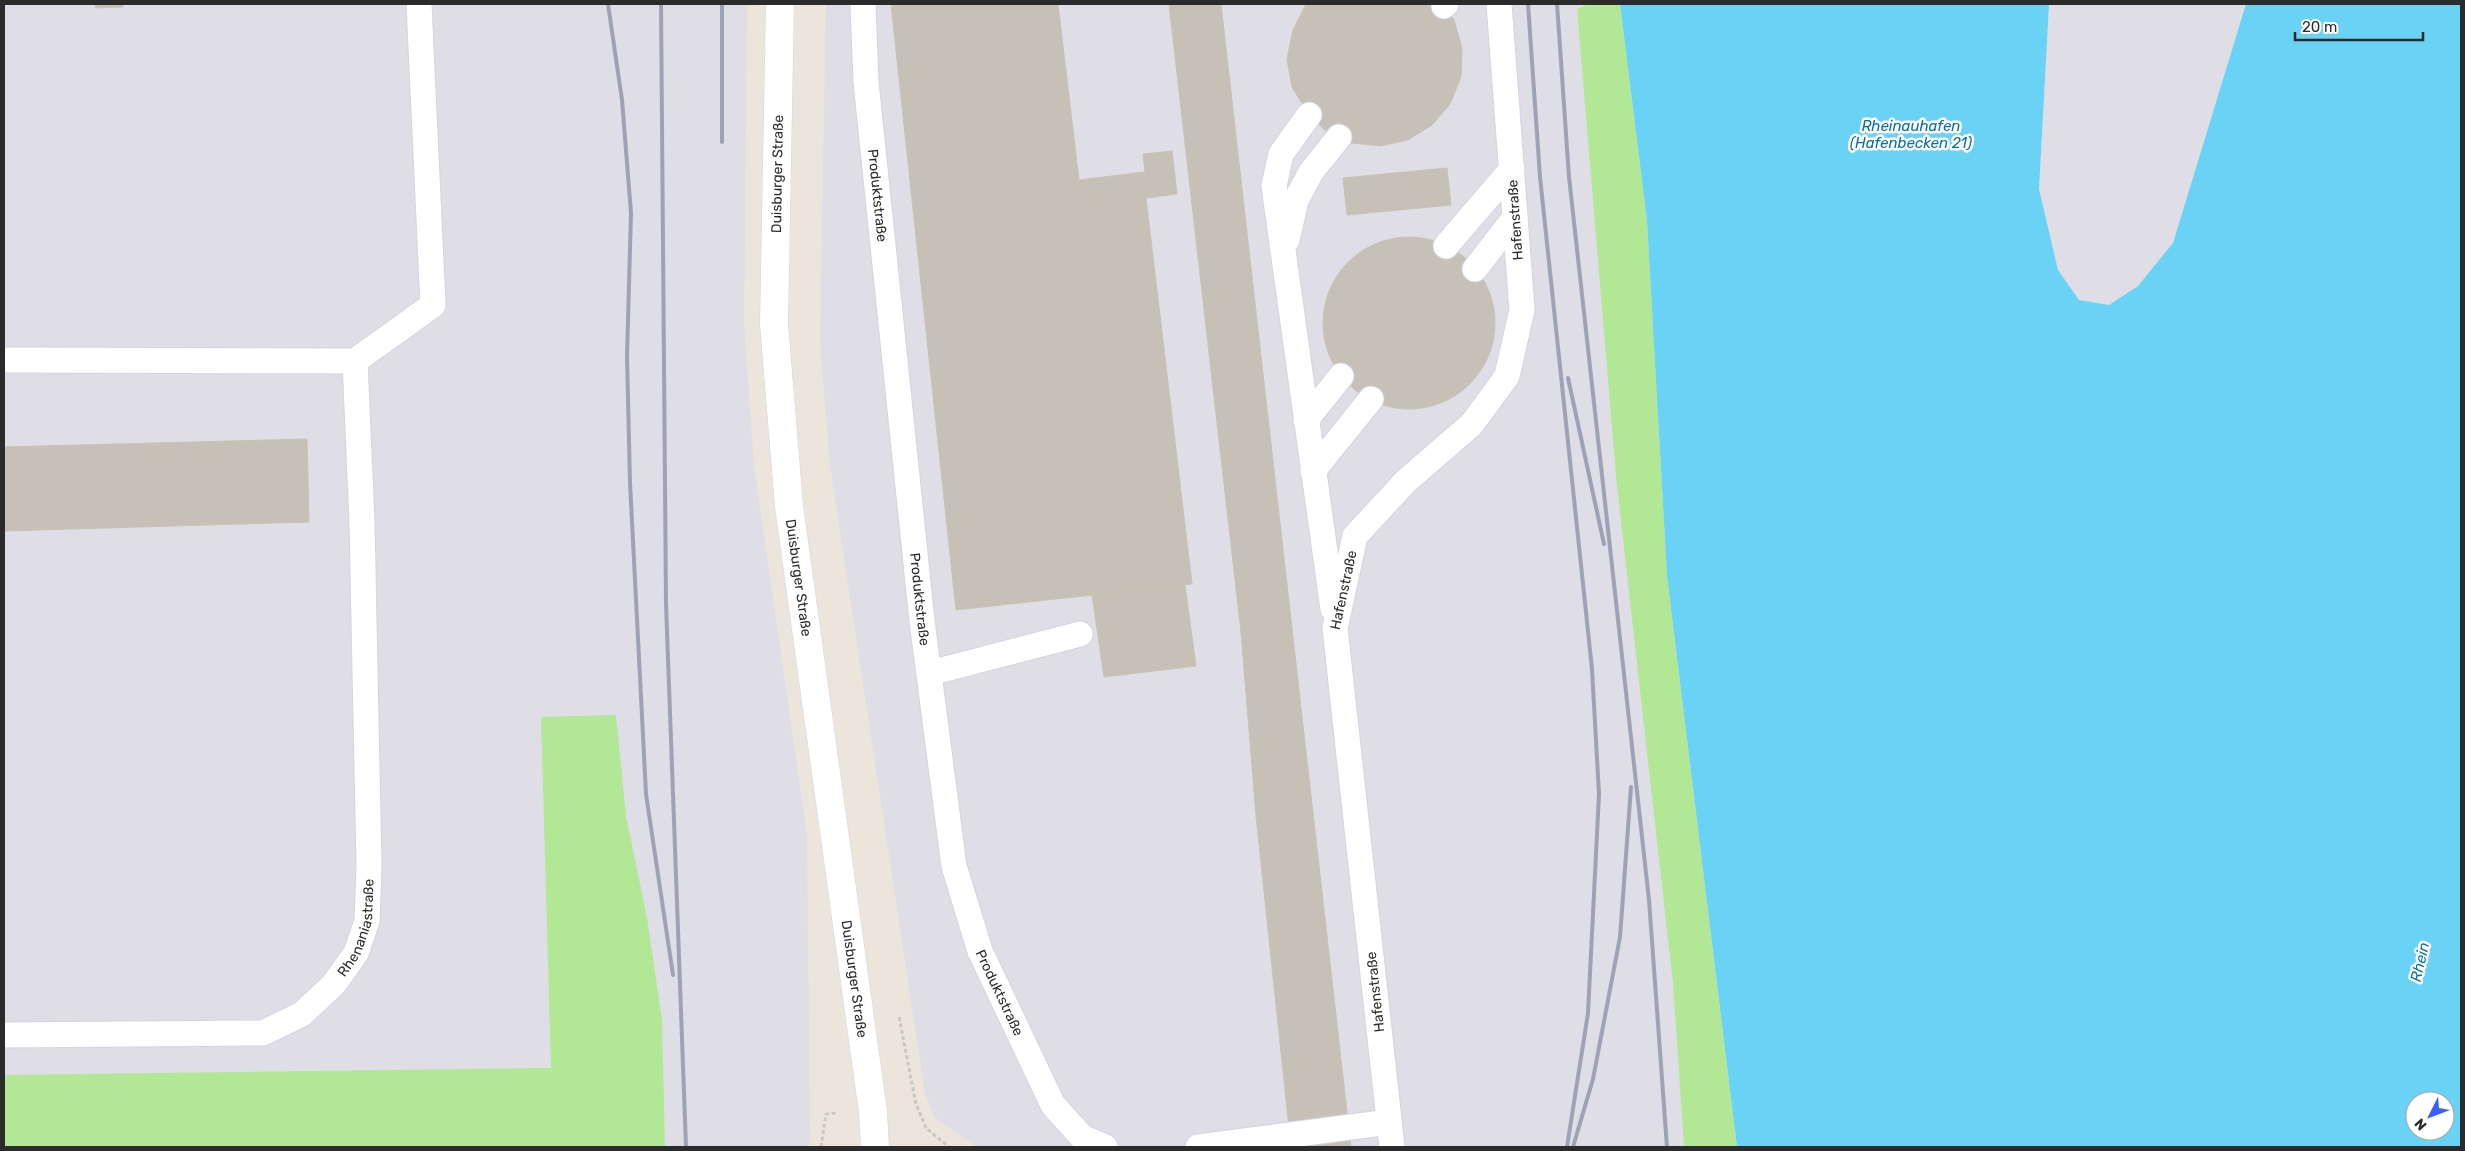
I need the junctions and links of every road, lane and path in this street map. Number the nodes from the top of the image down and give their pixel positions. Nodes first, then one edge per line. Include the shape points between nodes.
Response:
1 (419, 4) edge
2 (780, 4) edge
3 (863, 4) edge
4 (1499, 4) edge
5 (1309, 115) dead end
6 (1339, 137) dead end
7 (1512, 169) junction
8 (1515, 217) junction
9 (1446, 246) dead end
10 (1283, 254) junction
11 (1475, 269) dead end
12 (4, 360) edge
13 (355, 361) junction
14 (1341, 376) dead end
15 (1371, 399) dead end
16 (1306, 420) junction
17 (1314, 471) junction
18 (1335, 628) junction
19 (1080, 634) dead end
20 (930, 673) junction
21 (4, 1035) edge
22 (916, 1104) dead end
23 (826, 1114) dead end
24 (1389, 1122) junction
25 (821, 1147) edge
26 (875, 1147) edge
27 (949, 1147) edge
28 (1105, 1147) edge
29 (1198, 1147) edge
30 (1392, 1147) edge

1 - 13 lane via 433,305
2 - 26 street, Duisburger Straße via 774,324 780,419 789,506 873,1112
3 - 20 lane, Produktstraße via 866,82
4 - 7 lane, Hafenstraße
5 - 10 lane via 1281,154 1274,186
6 - 10 lane via 1311,172 1296,200
7 - 8 lane, Hafenstraße
7 - 9 lane
8 - 11 lane
8 - 18 lane, Hafenstraße via 1522,310 1507,376 1472,424 1406,481 1354,536
10 - 16 lane
12 - 13 lane
13 - 21 lane, Rhenaniastraße via 362,522 369,866 367,921 356,953 334,984 302,1014 263,1033
14 - 16 lane
15 - 17 lane
16 - 17 lane
17 - 18 lane
18 - 24 lane, Hafenstraße
19 - 20 lane
20 - 28 lane, Produktstraße via 954,866 980,951 1053,1105 1082,1137
22 - 27 path via 926,1128
23 - 25 path
24 - 29 lane
24 - 30 lane, Hafenstraße

